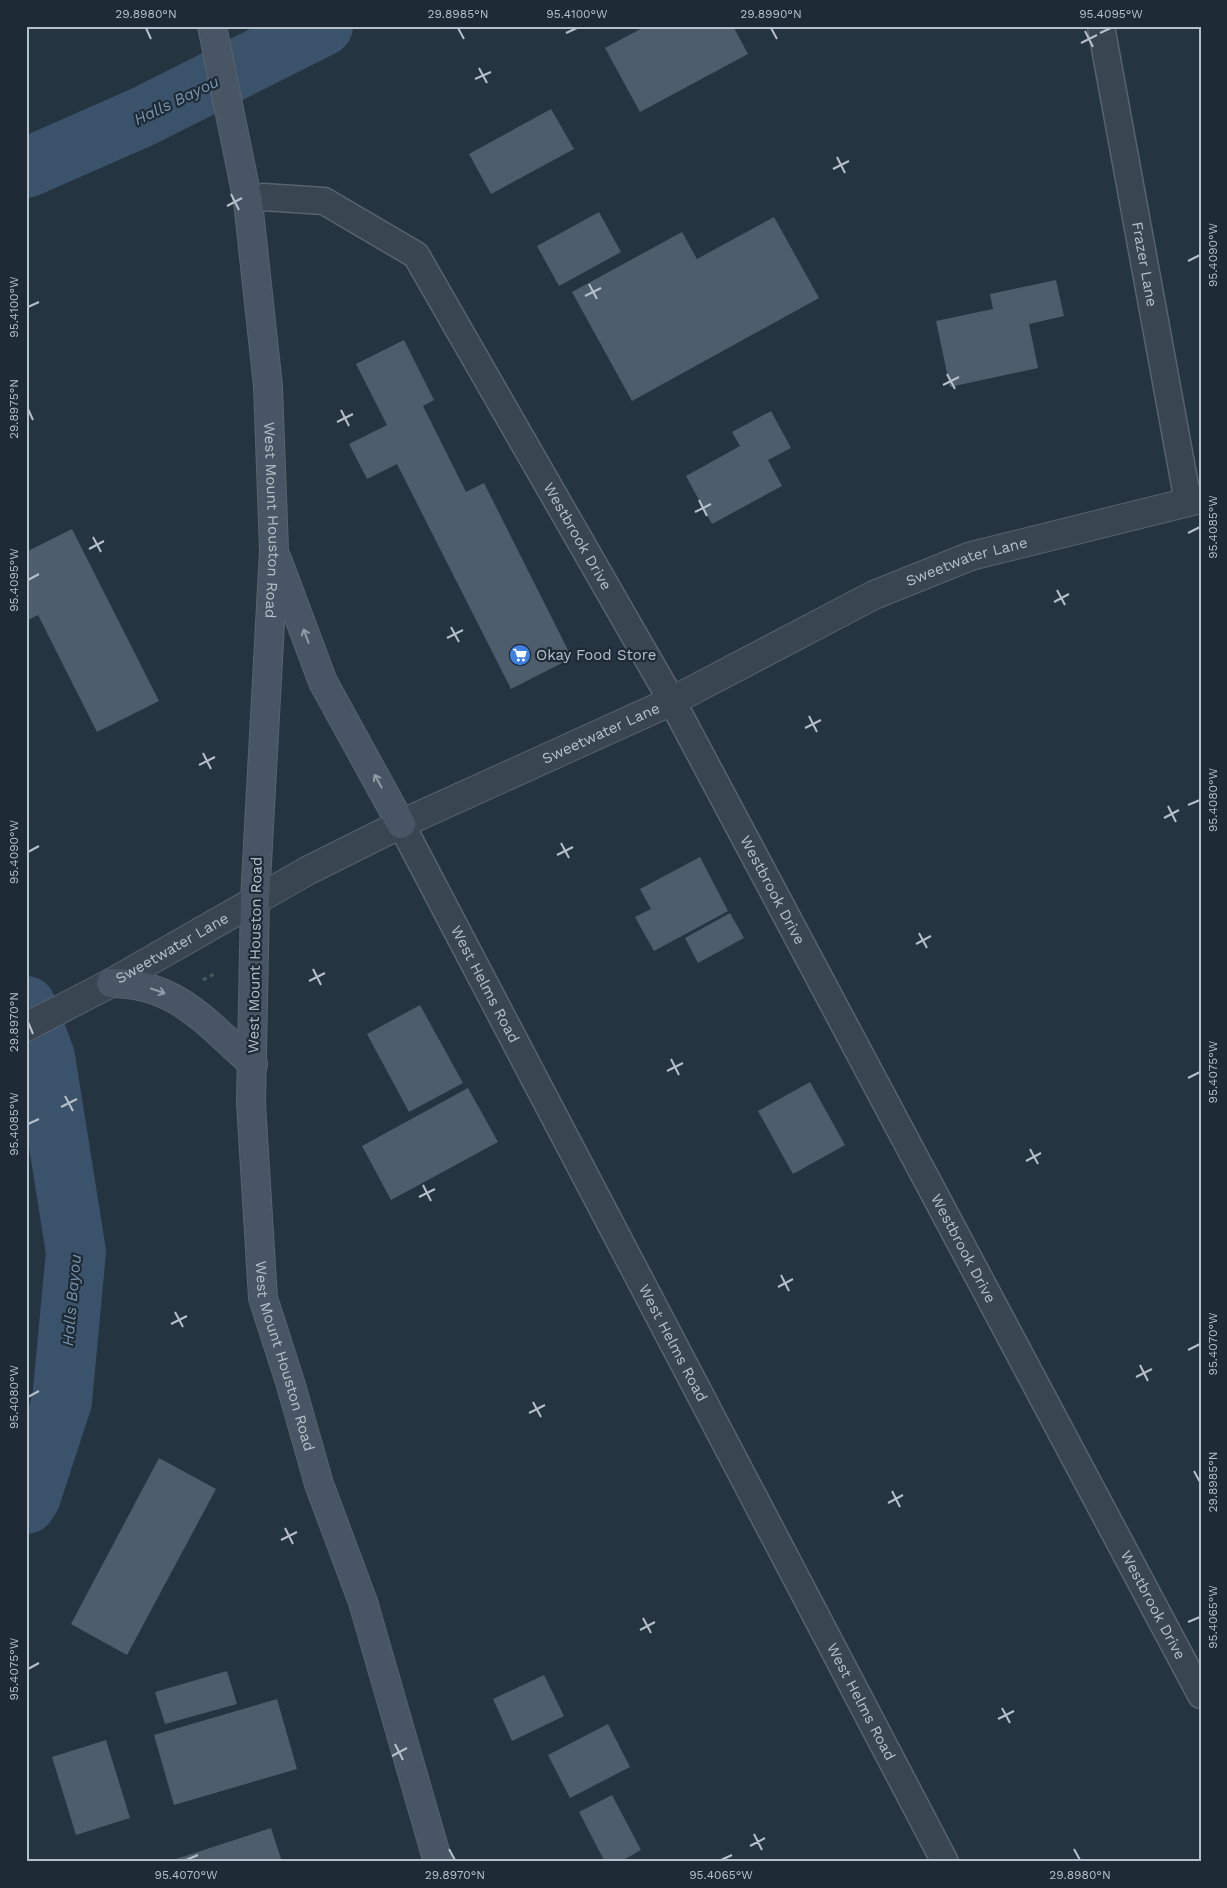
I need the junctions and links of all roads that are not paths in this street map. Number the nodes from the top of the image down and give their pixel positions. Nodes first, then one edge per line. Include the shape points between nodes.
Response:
1 (212, 26) edge
2 (1101, 26) edge
3 (248, 202) junction
4 (1194, 500) edge
5 (274, 550) junction
6 (672, 702) junction
7 (402, 824) junction
8 (254, 900) junction
9 (111, 983) junction
10 (26, 1028) edge
11 (253, 1064) junction
12 (1201, 1695) edge
13 (438, 1862) edge
14 (945, 1862) edge

1 - 3 main road, West Mount Houston Road
2 - 4 street, Frazer Lane
3 - 5 main road, West Mount Houston Road via 268,386
3 - 6 street, Westbrook Drive via 263,197 324,201 416,255
4 - 6 street, Sweetwater Lane via 971,556 874,595
7 -> 5 main road via 323,682
5 - 8 main road, West Mount Houston Road
6 - 7 street, Sweetwater Lane
6 - 12 street, Westbrook Drive
7 - 8 street, Sweetwater Lane
7 - 14 street, West Helms Road
8 - 9 street, Sweetwater Lane
8 - 11 main road, West Mount Houston Road
9 - 10 street, Sweetwater Lane
9 -> 11 main road via 130,983 163,992 192,1009
11 - 13 main road, West Mount Houston Road via 251,1103 263,1298 319,1484 363,1602

